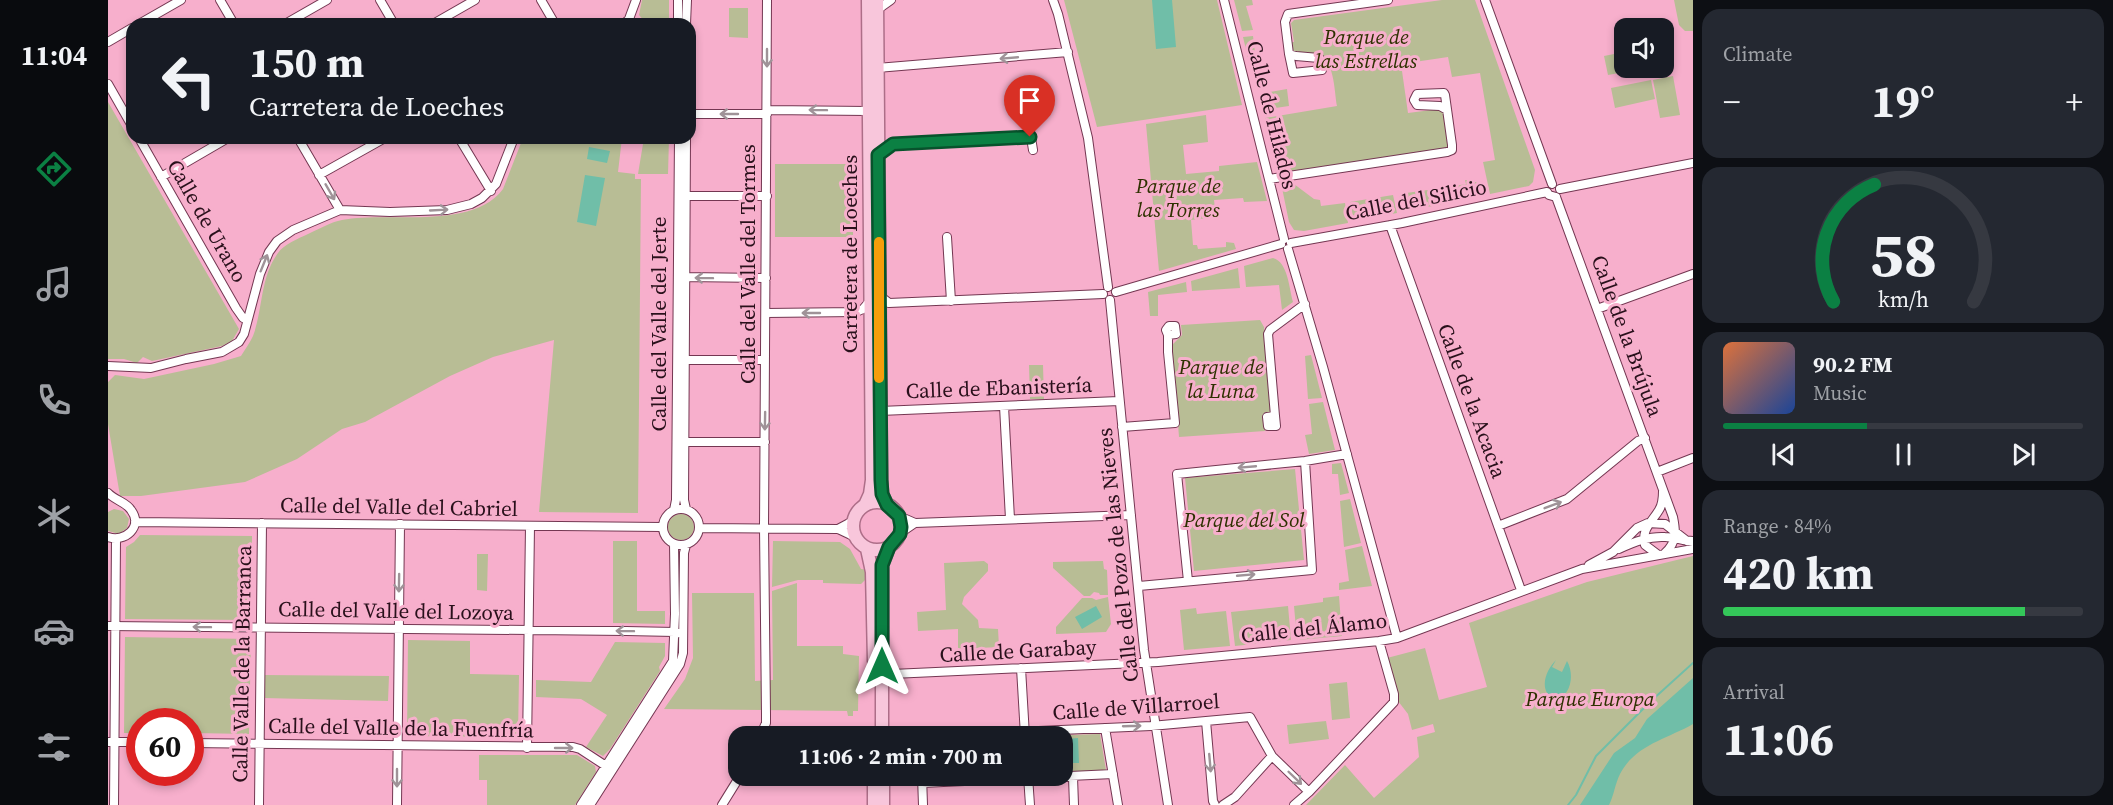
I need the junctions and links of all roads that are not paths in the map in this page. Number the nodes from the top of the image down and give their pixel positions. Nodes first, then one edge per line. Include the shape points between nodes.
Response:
1 (181, 0) edge
2 (220, 0) edge
3 (327, 0) edge
4 (380, 0) edge
5 (475, 0) edge
6 (541, 0) edge
7 (636, 0) edge
8 (678, 0) edge
9 (687, 0) edge
10 (767, 0) edge
11 (868, 0) edge
12 (891, 0) edge
13 (1053, 0) edge
14 (1224, 0) edge
15 (1388, 0) edge
16 (1485, 0) edge
17 (877, 5) edge
18 (150, 18) edge
19 (230, 18) edge
20 (296, 18) edge
21 (390, 18) edge
22 (444, 18) edge
23 (552, 18) edge
24 (629, 18) edge
25 (678, 18) edge
26 (686, 18) edge
27 (126, 32) edge
28 (108, 42) edge
29 (1068, 52) junction
30 (1289, 54) junction
31 (877, 68) junction
32 (108, 84) edge
33 (126, 108) edge
34 (1447, 110) dead end
35 (868, 111) junction
36 (767, 112) junction
37 (696, 114) edge
38 (1028, 119) dead end
39 (878, 134) junction
40 (1030, 137) junction
41 (142, 144) edge
42 (218, 144) edge
43 (302, 144) edge
44 (374, 144) edge
45 (463, 144) edge
46 (512, 144) edge
47 (678, 144) edge
48 (686, 144) edge
49 (893, 144) junction
50 (1033, 150) dead end
51 (878, 155) junction
52 (1693, 163) edge
53 (320, 175) junction
54 (161, 177) junction
55 (1269, 179) junction
56 (1549, 188) junction
57 (491, 191) junction
58 (1558, 193) junction
59 (686, 196) junction
60 (766, 196) junction
61 (340, 210) junction
62 (1390, 225) junction
63 (948, 237) dead end
64 (1286, 244) junction
65 (1693, 274) edge
66 (685, 277) junction
67 (766, 278) junction
68 (1112, 289) junction
69 (1106, 297) junction
70 (951, 301) junction
71 (880, 303) junction
72 (1305, 304) junction
73 (1597, 309) junction
74 (856, 312) junction
75 (766, 313) junction
76 (247, 319) junction
77 (870, 323) junction
78 (1168, 334) dead end
79 (685, 360) junction
80 (765, 360) junction
81 (108, 366) edge
82 (1119, 401) junction
83 (1004, 406) junction
84 (880, 411) junction
85 (1275, 416) dead end
86 (1122, 427) junction
87 (1645, 438) junction
88 (684, 442) junction
89 (765, 442) junction
90 (1347, 454) junction
91 (1693, 459) edge
92 (1305, 461) junction
93 (1657, 472) junction
94 (1663, 489) junction
95 (108, 493) edge
96 (117, 502) junction
97 (108, 504) edge
98 (865, 505) junction
99 (887, 505) junction
100 (686, 509) junction
101 (674, 510) junction
102 (1131, 515) junction
103 (899, 516) junction
104 (1010, 519) junction
105 (853, 521) junction
106 (135, 522) junction
107 (915, 523) junction
108 (1648, 523) junction
109 (262, 524) junction
110 (400, 524) junction
111 (530, 526) junction
112 (1498, 526) junction
113 (662, 527) junction
114 (700, 528) junction
115 (764, 528) junction
116 (838, 528) junction
117 (900, 534) junction
118 (1675, 534) junction
119 (855, 537) junction
120 (112, 538) edge
121 (1644, 539) junction
122 (1690, 541) edge
123 (674, 544) junction
124 (686, 545) junction
125 (889, 547) junction
126 (867, 549) junction
127 (1693, 549) edge
128 (1613, 552) junction
129 (1661, 554) junction
130 (1582, 569) junction
131 (1188, 581) junction
132 (1139, 586) junction
133 (1521, 590) junction
134 (111, 626) edge
135 (260, 628) junction
136 (399, 628) junction
137 (529, 630) junction
138 (679, 633) junction
139 (1397, 638) junction
140 (1379, 641) junction
141 (1146, 663) junction
142 (1022, 668) junction
143 (890, 672) junction
144 (1206, 721) junction
145 (1155, 725) junction
146 (765, 726) edge
147 (881, 726) edge
148 (882, 726) edge
149 (1025, 726) edge
150 (1105, 728) junction
151 (1073, 730) edge
152 (111, 742) edge
153 (204, 743) edge
154 (259, 744) junction
155 (397, 746) junction
156 (527, 748) junction
157 (1272, 756) junction
158 (606, 766) junction
159 (1113, 774) junction
160 (1073, 777) joint
161 (734, 786) edge
162 (874, 786) edge
163 (883, 786) edge
164 (922, 786) edge
165 (1029, 786) edge
166 (1309, 792) junction
167 (114, 805) edge
168 (259, 805) edge
169 (397, 805) edge
170 (581, 805) edge
171 (590, 805) edge
172 (722, 805) edge
173 (874, 805) edge
174 (883, 805) edge
175 (923, 805) edge
176 (1030, 805) edge
177 (1074, 805) edge
178 (1118, 805) edge
179 (1168, 805) edge
180 (1215, 805) edge
181 (1223, 805) edge
182 (1294, 805) edge

1 - 18 street
2 - 19 street
3 - 20 street
4 - 21 street
5 - 22 street
6 - 23 street
7 - 24 street
8 - 25 street
9 - 26 street
10 -> 36 street, Calle del Valle del Tormes
11 - 35 main road, Carretera de Loeches
12 - 17 street
13 - 29 street
14 - 55 street, Calle de Hilados
15 - 30 street via 1286,16
16 - 56 street
17 - 31 main road, Carretera de Loeches
27 - 28 street
29 -> 31 street
29 - 68 street via 1088,138
30 - 30 street via 1293,73 1322,70 1319,58
31 - 39 main road, Carretera de Loeches
32 - 33 street
34 - 55 street via 1452,150 1448,152
35 -> 36 street
35 - 71 main road, Carretera de Loeches
36 -> 37 street
36 - 60 street, Calle del Valle del Tormes
38 - 40 street
39 - 49 street
39 - 51 main road, Carretera de Loeches
40 - 49 street
40 - 50 street
41 - 54 street, Calle de Urano
42 - 54 street
43 - 53 street
44 - 53 street
45 - 57 street
46 - 57 street
47 - 101 street, Calle del Valle del Jerte
48 - 59 street, Calle del Valle del Jerte
49 - 51 street
51 - 71 main road, Carretera de Loeches
52 - 58 street
53 -> 61 street
54 - 76 street, Calle de Urano via 236,308
55 - 64 street, Calle de Hilados
56 - 58 street via 1558,186
56 - 62 street, Calle del Silicio
61 -> 57 street via 447,210 471,204
58 - 73 street, Calle de la Brújula
59 - 60 street
59 - 66 street, Calle del Valle del Jerte
60 - 67 street, Calle del Valle del Tormes
76 -> 61 street via 260,274 277,241
62 - 64 street, Calle del Silicio
62 - 112 street, Calle de la Acacia
63 - 70 street
64 - 68 street, Calle del Silicio
64 - 72 street, Calle de Hilados
65 - 73 street
67 -> 66 street
66 - 79 street, Calle del Valle del Jerte
67 - 75 street, Calle del Valle del Tormes
68 - 69 street via 1105,288
69 - 70 street
69 - 82 street, Calle del Pozo de las Nieves
70 - 71 street
71 - 74 street
71 - 77 main road, Carretera de Loeches
71 - 84 main road, Carretera de Loeches
72 - 85 street via 1268,334
72 - 90 street, Calle de Hilados
73 - 87 street, Calle de la Brújula
74 -> 75 street
74 - 77 street
75 - 80 street, Calle del Valle del Tormes
76 - 81 street via 239,342 222,352 151,368
77 - 98 main road, Carretera de Loeches via 872,480
78 - 86 street via 1175,423
79 - 80 street
79 - 88 street, Calle del Valle del Jerte
80 -> 89 street, Calle del Valle del Tormes
82 - 83 street, Calle de Ebanistería
82 - 86 street, Calle del Pozo de las Nieves
83 - 84 street, Calle de Ebanistería
83 - 104 street
84 - 99 main road, Carretera de Loeches via 882,494
86 - 102 street, Calle del Pozo de las Nieves
87 - 93 street, Calle de la Brújula
112 -> 87 street via 1567,500
88 - 89 street
88 - 100 street, Calle del Valle del Jerte
89 - 115 street, Calle del Valle del Tormes
90 - 92 street
90 - 139 street, Calle de Hilados
91 - 93 street
131 -> 92 street via 1312,570
92 -> 131 street via 1177,474
93 - 94 street, Calle de la Brújula
94 - 108 street, Calle del Álamo via 1662,502
94 - 118 street, Calle de la Brújula
95 - 96 street
96 - 97 street
96 - 106 street via 130,507
98 - 99 main road
98 - 105 main road
99 - 103 main road
100 - 101 street
100 - 114 street via 697,517
101 - 113 street
102 - 104 street
102 - 132 street, Calle del Pozo de las Nieves
103 - 107 street
103 - 117 main road
104 - 107 street
105 - 116 street
105 - 119 main road
106 - 109 street, Calle del Valle del Cabriel
106 - 120 street via 130,534
107 - 117 street
108 - 118 street via 1665,524
108 - 121 street, Calle del Álamo
108 - 128 street, Calle del Álamo via 1637,528
109 - 110 street, Calle del Valle del Cabriel
109 - 135 street, Calle Valle de la Barranca
110 - 111 street, Calle del Valle del Cabriel
110 -> 136 street
111 - 113 street, Calle del Valle del Cabriel
111 - 137 street
112 - 133 street, Calle de la Acacia
113 - 123 street
114 - 115 street
114 - 124 street via 695,539
115 - 116 street
115 - 146 street, Calle del Valle del Tormes
116 - 119 street
117 - 125 main road
118 - 121 street, Calle del Álamo
118 - 122 street
118 - 129 street via 1671,547
119 - 126 main road
120 - 134 street
121 - 128 street, Calle del Álamo
121 - 129 street via 1648,549
123 - 124 street
123 - 138 street
124 - 138 street
125 - 126 main road
125 - 143 main road via 882,565
126 - 147 main road via 873,575
127 - 129 street, Calle del Álamo
128 - 130 street, Calle del Álamo
129 - 130 street, Calle del Álamo
130 - 133 street, Calle del Álamo
131 - 132 street
132 - 141 street, Calle del Pozo de las Nieves
133 - 139 street, Calle del Álamo
135 -> 134 street, Calle del Valle del Lozoya
134 - 152 street
135 - 136 street, Calle del Valle del Lozoya
135 - 154 street, Calle Valle de la Barranca
136 - 137 street, Calle del Valle del Lozoya
136 - 155 street
138 -> 137 street, Calle del Valle del Lozoya
137 - 156 street
138 - 158 street via 674,661
138 - 171 street via 683,653 680,664
139 - 140 street, Calle del Álamo
140 - 141 street, Calle del Álamo
140 - 166 street via 1394,702
141 - 142 street, Calle de Garabay
141 - 145 street, Calle del Pozo de las Nieves
142 - 143 street, Calle de Garabay
142 - 149 street
143 - 148 main road via 882,684
144 - 145 street, Calle de Villarroel
144 - 157 street, Calle de Villarroel via 1250,717
144 -> 180 street
150 -> 145 street, Calle de Villarroel
145 - 179 street, Calle del Pozo de las Nieves
150 - 151 street, Calle de Villarroel
150 - 159 street
152 - 167 street
153 - 154 street, Calle del Valle de la Fuenfría
154 - 155 street, Calle del Valle de la Fuenfría
154 - 168 street, Calle Valle de la Barranca
155 - 156 street, Calle del Valle de la Fuenfría
155 -> 169 street
156 -> 158 street, Calle del Valle de la Fuenfría via 580,748
157 -> 166 street, Calle de Villarroel
157 - 181 street
158 - 170 street
159 - 160 street
159 - 178 street
160 - 177 street
161 - 172 street
162 - 173 main road
163 - 174 main road
164 - 175 street
165 - 176 street
166 - 182 street

